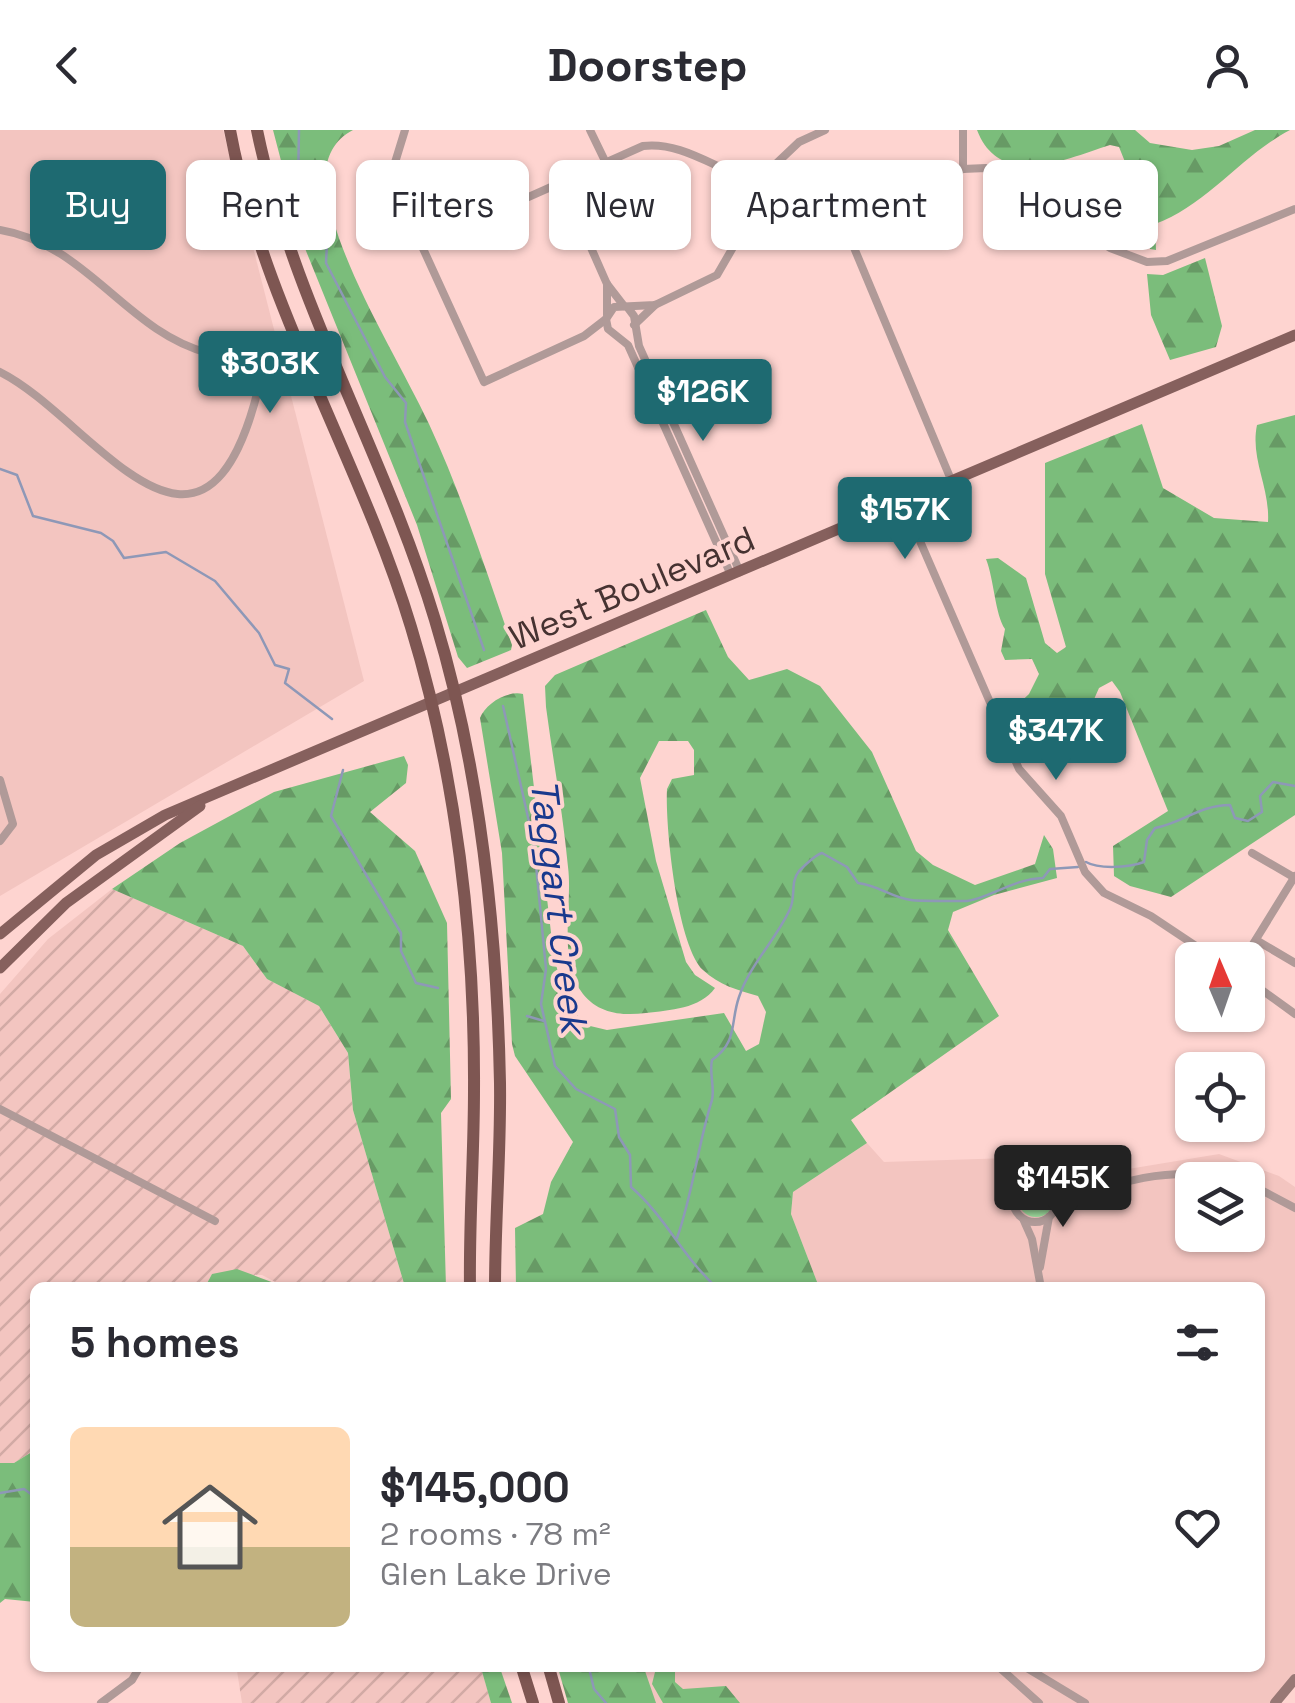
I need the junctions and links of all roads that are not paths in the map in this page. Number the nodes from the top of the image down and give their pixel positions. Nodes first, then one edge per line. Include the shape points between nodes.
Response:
1 (230, 130) edge
2 (256, 130) edge
3 (405, 130) edge
4 (590, 130) edge
5 (826, 130) edge
6 (963, 130) edge
7 (784, 158) joint
8 (397, 160) edge
9 (605, 160) edge
10 (608, 160) edge
11 (782, 160) edge
12 (711, 166) edge
13 (964, 169) joint
14 (1295, 209) edge
15 (0, 230) edge
16 (423, 250) edge
17 (592, 250) edge
18 (731, 250) edge
19 (855, 250) edge
20 (607, 284) junction
21 (655, 306) junction
22 (626, 307) junction
23 (606, 317) junction
24 (634, 326) junction
25 (616, 334) junction
26 (1295, 335) edge
27 (584, 336) junction
28 (0, 372) edge
29 (952, 482) junction
30 (903, 502) junction
31 (736, 574) junction
32 (454, 694) junction
33 (431, 705) junction
34 (0, 780) edge
35 (211, 798) junction
36 (0, 840) edge
37 (1252, 853) dead end
38 (1295, 877) edge
39 (0, 934) edge
40 (1256, 940) joint
41 (1189, 942) edge
42 (1295, 963) edge
43 (0, 968) edge
44 (1265, 992) edge
45 (1295, 1014) edge
46 (0, 1110) edge
47 (1175, 1176) edge
48 (1052, 1186) junction
49 (1108, 1186) junction
50 (1265, 1192) edge
51 (1056, 1208) junction
52 (1295, 1208) edge
53 (1049, 1217) junction
54 (1021, 1218) junction
55 (215, 1221) dead end
56 (1040, 1271) junction
57 (470, 1282) edge
58 (495, 1282) edge
59 (1041, 1282) edge
60 (137, 1672) edge
61 (523, 1672) edge
62 (550, 1672) edge
63 (1004, 1672) edge
64 (1034, 1672) edge
65 (1295, 1679) edge
66 (101, 1703) edge
67 (533, 1703) edge
68 (559, 1703) edge
69 (1039, 1703) edge
70 (1085, 1703) edge
71 (1275, 1703) edge

1 - 33 highway via 263,248 397,585
2 - 32 highway via 286,240 421,577
3 - 8 street
4 - 9 street
5 - 7 street
6 - 13 street
7 - 11 street
10 - 12 street via 664,145
13 - 14 street via 994,171 1110,248 1147,262 1167,261
15 - 28 street via 50,244 170,338 246,364 258,390 226,465 204,485 171,493 139,482
16 - 27 street via 484,382
17 - 20 street
18 - 21 street via 717,274
19 - 29 street
20 - 22 street
20 - 23 street
21 - 22 street
21 - 24 street
22 - 23 street
22 - 24 street
23 - 25 street
23 - 27 street
24 - 25 street
24 - 31 street
25 - 27 street
25 - 31 street
26 - 29 main road, West Boulevard
29 - 30 main road, West Boulevard
30 - 31 main road, West Boulevard
30 - 41 street via 1018,769 1061,816 1085,872 1104,893
31 - 32 main road, West Boulevard
32 - 33 main road, West Boulevard
32 - 58 highway via 495,966
33 - 35 main road, West Boulevard
33 - 57 highway via 470,968
34 - 36 street via 12,815 10,831
35 - 39 main road, West Boulevard via 143,826 96,855
35 - 43 main road, West Boulevard via 66,903
37 - 38 street
38 - 40 street
40 - 42 street
44 - 45 street
46 - 55 street
47 - 49 street
48 - 49 street
48 - 51 street
48 - 54 street via 1034,1177 1019,1183 1012,1197
49 - 51 street
50 - 52 street
51 - 53 street
53 - 54 street
53 - 56 street
54 - 56 street
56 - 59 street
60 - 66 street
61 - 67 highway
62 - 68 highway
63 - 69 street
64 - 70 street
65 - 71 main road

